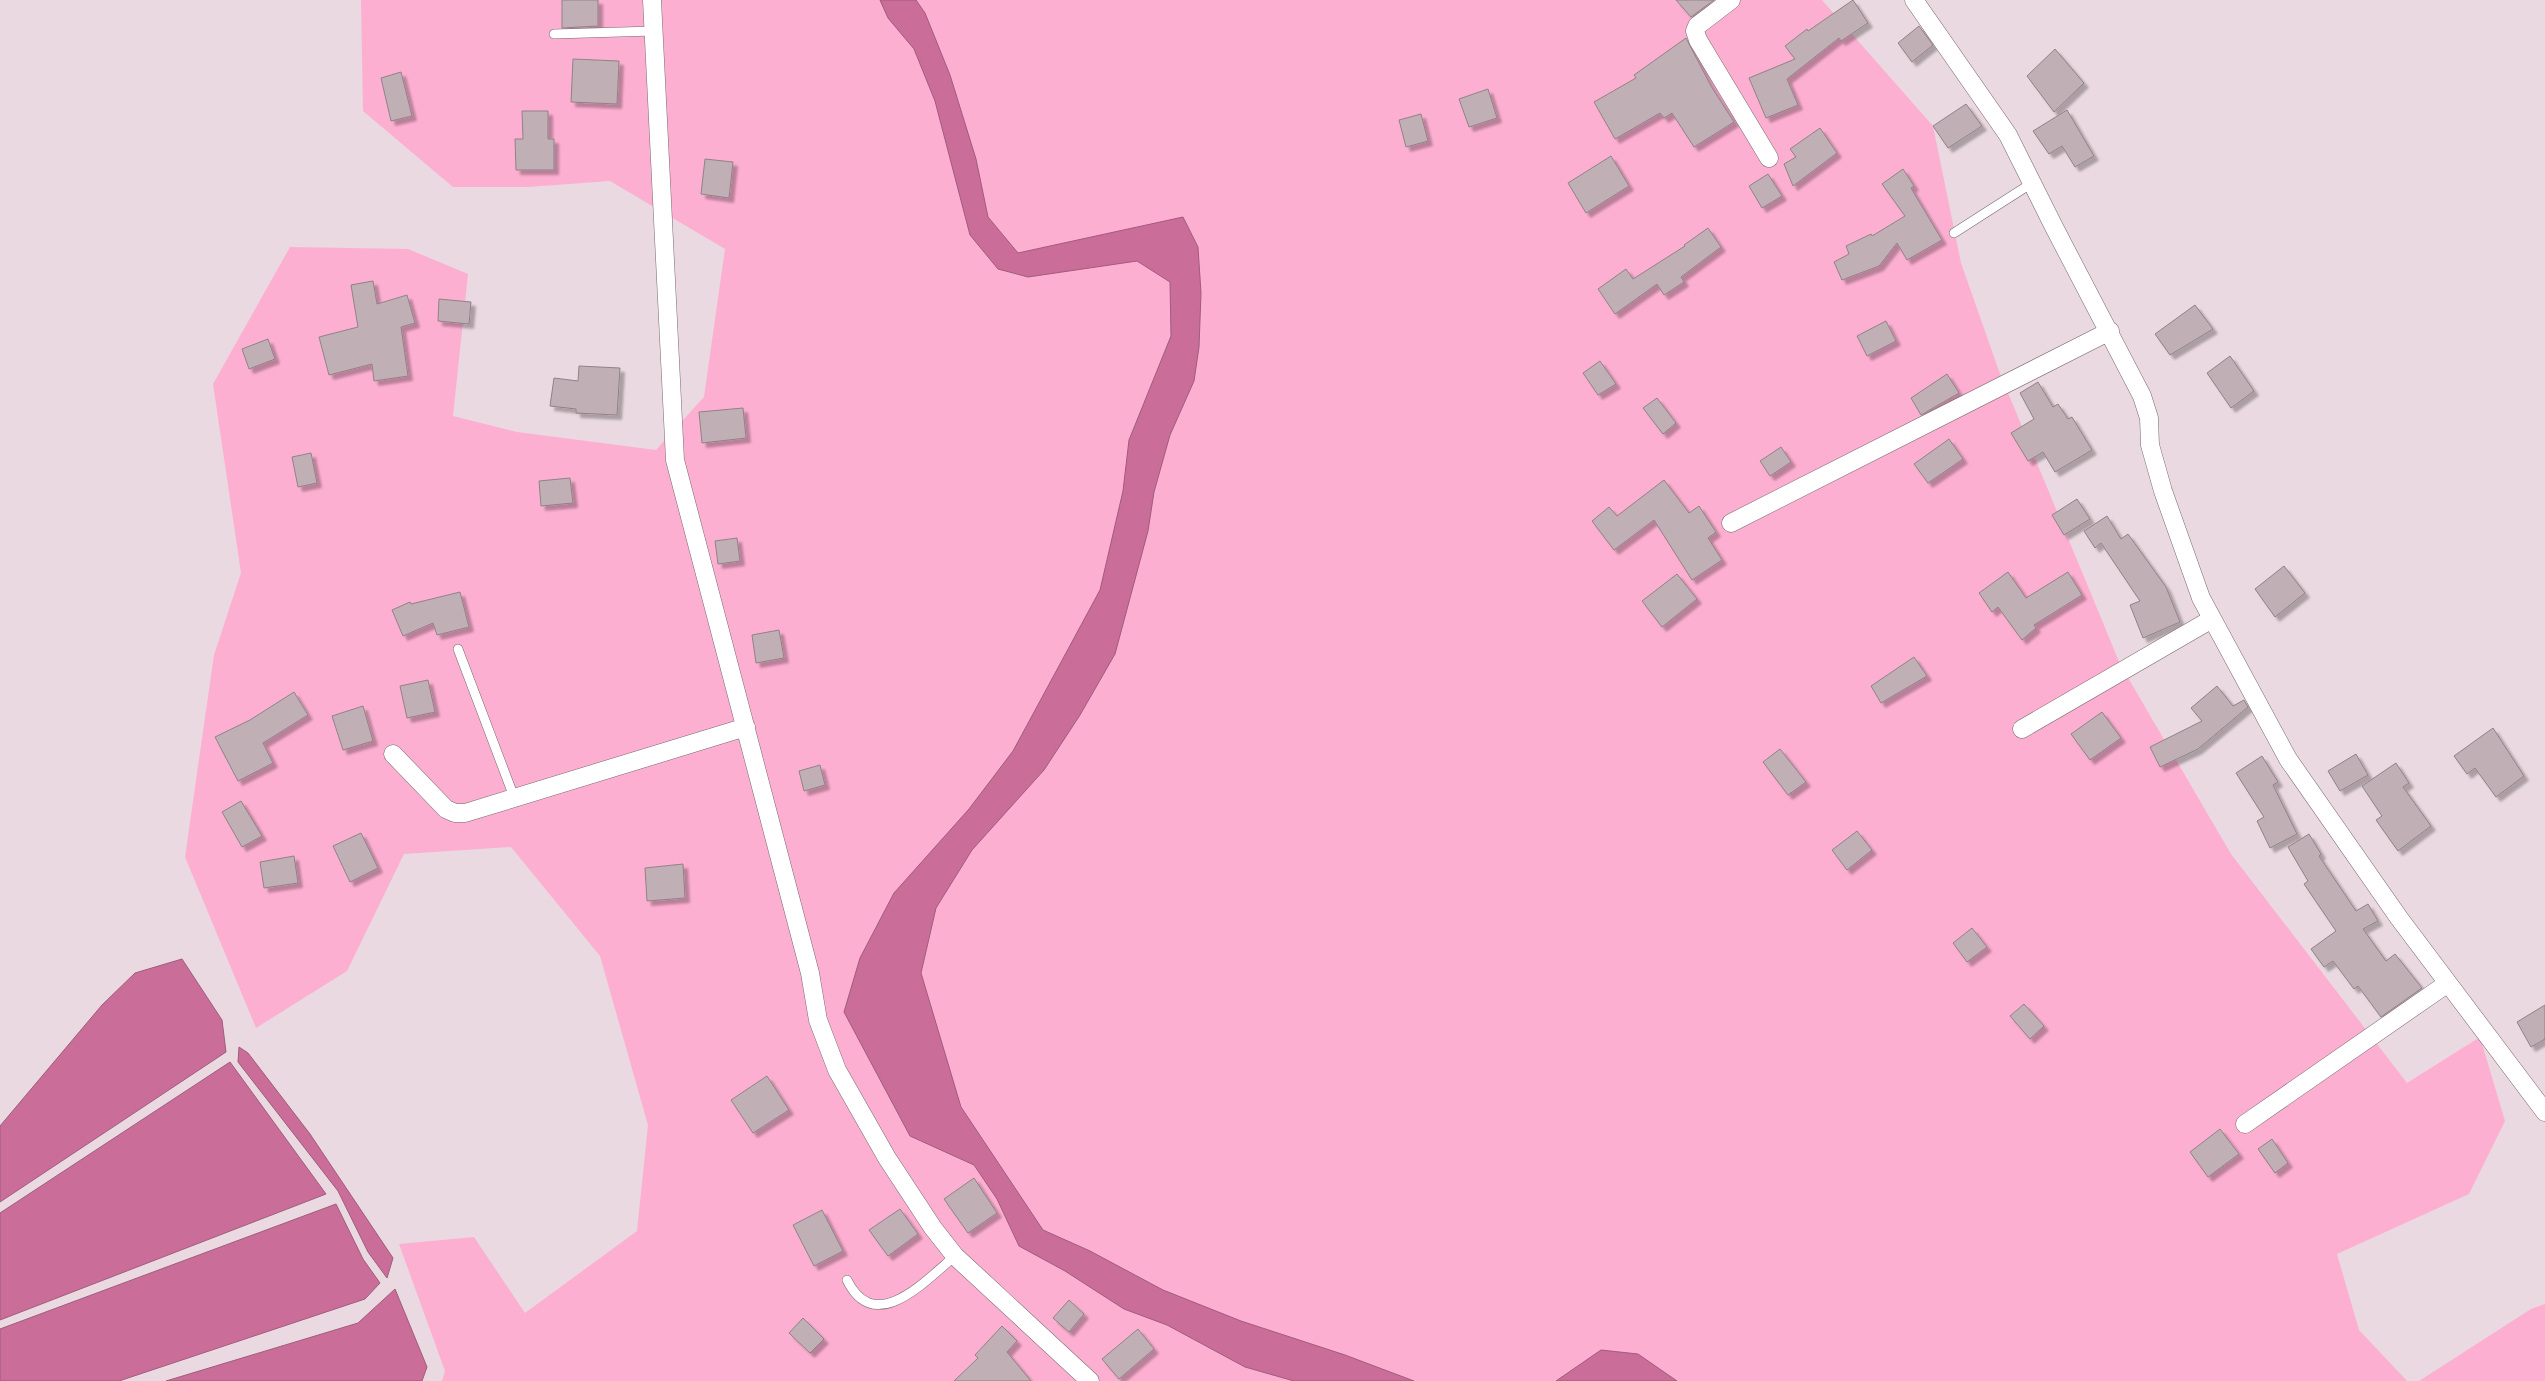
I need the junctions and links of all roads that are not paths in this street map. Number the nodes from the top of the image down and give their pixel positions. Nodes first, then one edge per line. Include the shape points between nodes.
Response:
1 (652, 0) edge
2 (1731, 0) edge
3 (1914, 0) edge
4 (654, 31) junction
5 (554, 34) dead end
6 (1769, 158) dead end
7 (2032, 183) junction
8 (1954, 233) dead end
9 (2110, 331) junction
10 (1731, 523) dead end
11 (2212, 618) junction
12 (458, 649) dead end
13 (746, 727) junction
14 (2022, 729) dead end
15 (393, 754) dead end
16 (514, 797) junction
17 (2448, 983) junction
18 (2545, 1112) edge
19 (2245, 1124) dead end
20 (955, 1256) junction
21 (847, 1280) dead end
22 (1090, 1381) edge

1 - 4 street
2 - 6 street via 1695,31
3 - 7 street via 2008,135
4 - 5 lane
4 - 13 street via 675,460
7 - 8 lane
7 - 9 street
9 - 10 street
9 - 11 street via 2142,396 2162,491 2201,598
11 - 14 street
11 - 17 street via 2288,759
12 - 16 lane
13 - 16 street
13 - 20 street via 810,972 818,1020 837,1070 887,1158 932,1228
15 - 16 street via 446,809 455,813 465,813
17 - 18 street
17 - 19 street
20 - 21 lane via 905,1298 885,1305 871,1303 854,1294
20 - 22 street

